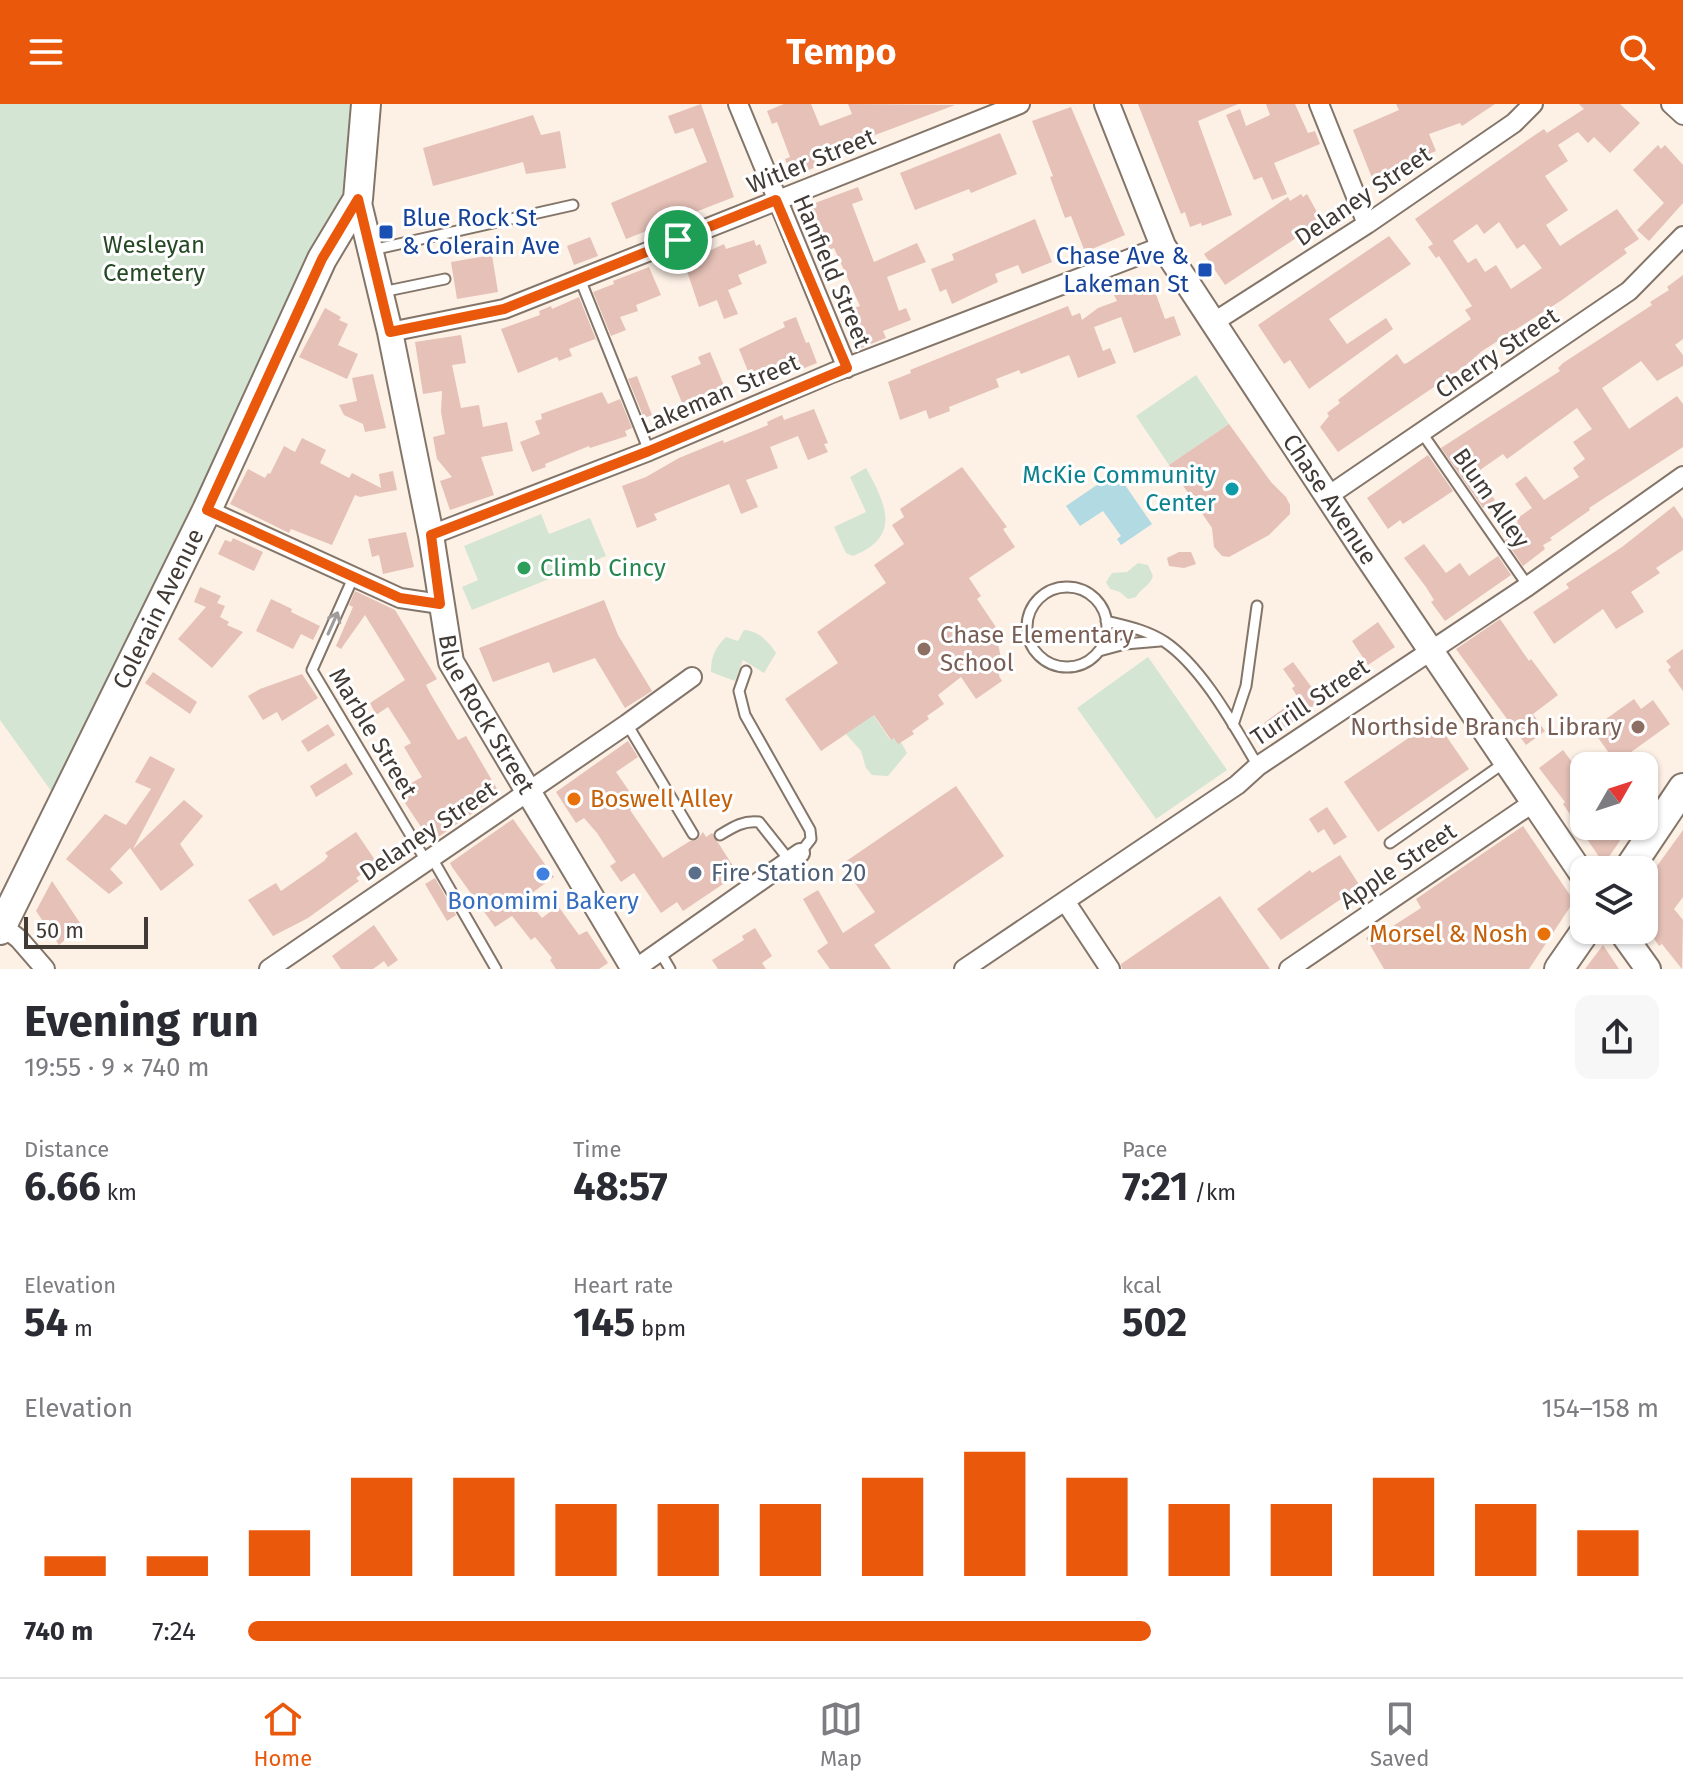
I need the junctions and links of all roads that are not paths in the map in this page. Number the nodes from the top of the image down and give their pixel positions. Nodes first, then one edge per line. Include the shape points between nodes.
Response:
1 (366, 104) edge
2 (738, 104) edge
3 (1020, 104) edge
4 (1107, 104) edge
5 (1319, 104) edge
6 (1533, 104) edge
7 (1671, 104) edge
8 (1683, 115) edge
9 (358, 199) junction
10 (776, 200) junction
11 (573, 205) dead end
12 (1367, 224) junction
13 (1683, 236) edge
14 (1163, 246) junction
15 (372, 250) junction
16 (445, 279) dead end
17 (580, 279) junction
18 (381, 292) junction
19 (1214, 322) junction
20 (390, 332) junction
21 (847, 368) junction
22 (1422, 433) junction
23 (649, 451) junction
24 (1683, 476) edge
25 (1328, 496) junction
26 (207, 510) junction
27 (431, 535) junction
28 (353, 578) junction
29 (1528, 586) junction
30 (440, 604) junction
31 (1257, 606) dead end
32 (1106, 621) junction
33 (1163, 641) junction
34 (1432, 649) junction
35 (1099, 651) junction
36 (746, 671) dead end
37 (692, 677) dead end
38 (627, 724) junction
39 (1233, 725) junction
40 (1507, 761) junction
41 (1258, 766) junction
42 (1683, 788) edge
43 (530, 791) junction
44 (1534, 802) junction
45 (693, 834) dead end
46 (720, 835) dead end
47 (1390, 843) dead end
48 (1570, 856) edge
49 (1640, 856) edge
50 (795, 857) junction
51 (429, 859) junction
52 (1065, 901) junction
53 (1, 926) edge
54 (1576, 944) edge
55 (1630, 944) edge
56 (660, 952) junction
57 (45, 969) edge
58 (269, 969) edge
59 (496, 969) edge
60 (634, 969) edge
61 (670, 969) edge
62 (964, 969) edge
63 (1110, 969) edge
64 (1289, 969) edge
65 (1559, 969) edge
66 (1648, 969) edge

1 - 9 main road, Colerain Avenue
2 - 10 street, Hanfield Street
3 - 10 street, Witler Street
4 - 14 street, Chase Avenue
5 - 12 street
6 - 12 street, Delaney Street via 1514,123
7 - 8 street
9 - 15 street, Blue Rock Street
9 - 26 main road, Colerain Avenue via 322,259
10 - 17 street, Witler Street
10 - 21 street, Hanfield Street
11 - 15 lane
12 - 19 street, Delaney Street
13 - 22 street, Cherry Street via 1629,291
14 - 19 street, Chase Avenue
14 - 21 street, Lakeman Street
15 - 18 street, Blue Rock Street
16 - 18 lane
17 - 20 street, Witler Street via 504,309
17 - 23 lane
18 - 20 street, Blue Rock Street
19 - 25 street, Chase Avenue
20 - 27 street, Blue Rock Street
21 - 23 street, Lakeman Street
22 - 25 street, Cherry Street
22 - 29 lane, Blum Alley
23 - 27 street, Lakeman Street
24 - 29 street, Turrill Street
25 - 34 street, Chase Avenue
26 - 28 street
26 - 53 main road, Colerain Avenue
27 - 30 street, Blue Rock Street
28 - 30 street via 400,598
51 -> 28 lane, Marble Street via 312,670
29 - 34 street, Turrill Street
30 - 43 street, Blue Rock Street via 451,662
31 - 39 lane via 1246,686
32 - 33 lane
32 - 35 lane
32 - 35 lane via 1090,595 1064,587 1044,595 1028,617 1029,640 1046,661 1076,666
33 - 35 lane
33 - 39 lane via 1184,657
34 - 40 street, Chase Avenue
34 - 41 street, Turrill Street
36 - 50 lane via 739,691 745,715 810,830 811,839
37 - 38 street, Delaney Street
38 - 43 street, Delaney Street
38 - 45 lane
39 - 41 lane
40 - 44 street, Chase Avenue
40 - 47 lane
41 - 52 street, Turrill Street
42 - 49 main road via 1673,818
43 - 51 street, Delaney Street
43 - 60 street, Blue Rock Street
44 - 48 street, Chase Avenue
44 - 64 street, Apple Street
46 - 50 lane via 735,825 759,822
50 - 56 street
51 - 58 street, Delaney Street
51 - 59 lane
52 - 62 street, Turrill Street
52 - 63 street
53 - 57 street
54 - 65 main road
55 - 66 street
56 - 60 street
56 - 61 lane

